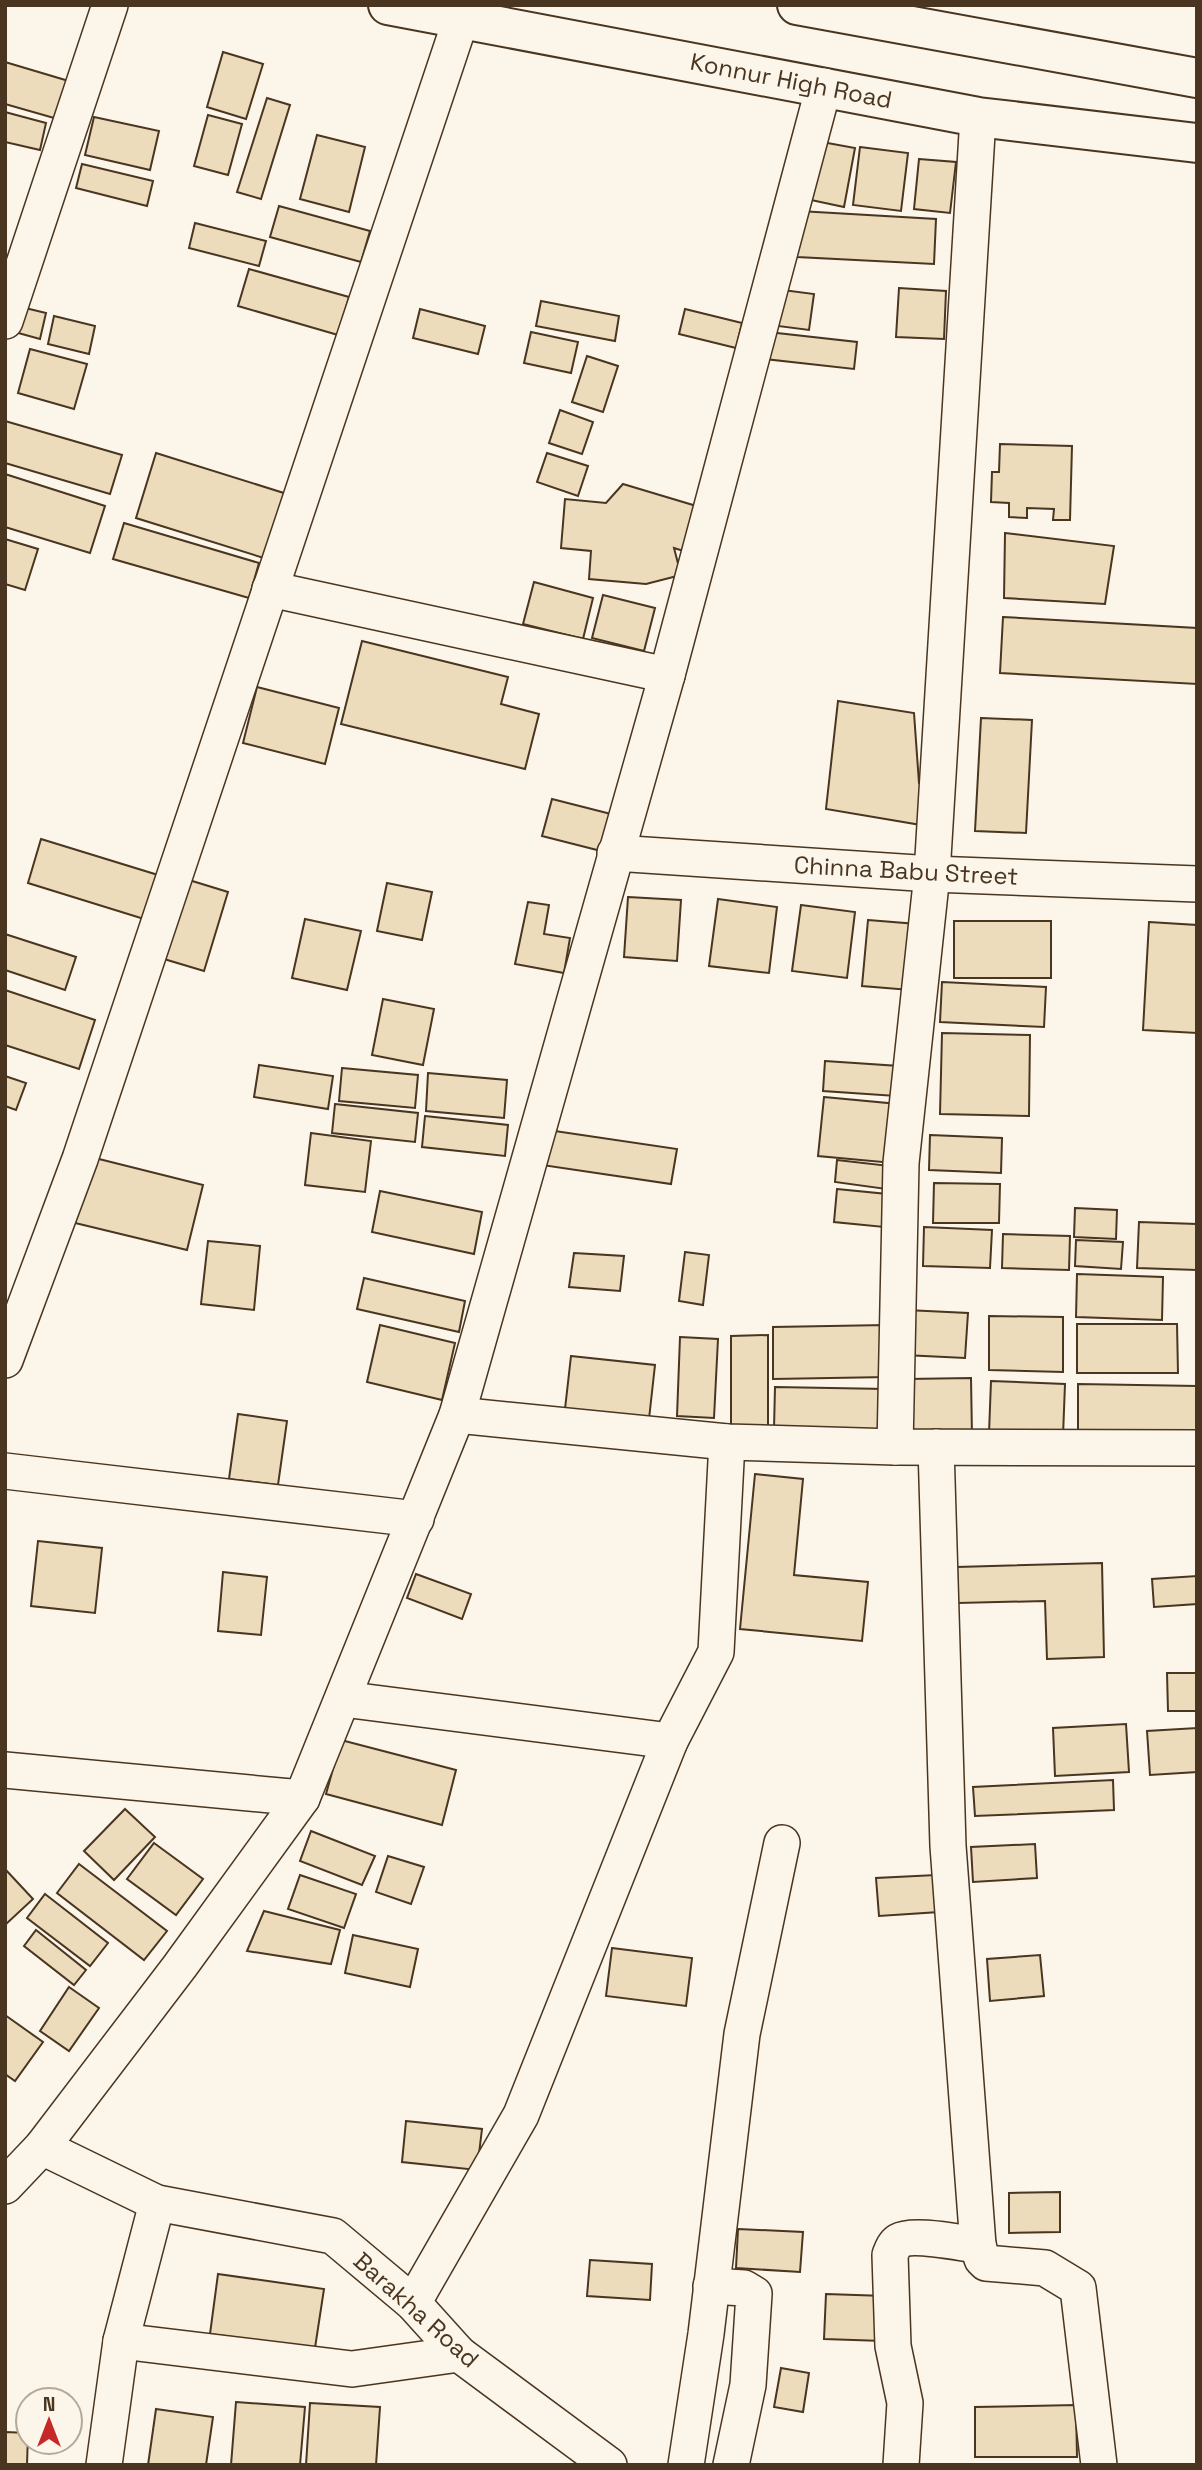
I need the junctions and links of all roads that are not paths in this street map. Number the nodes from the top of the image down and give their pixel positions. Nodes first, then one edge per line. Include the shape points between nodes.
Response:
1 (110, 5) edge
2 (388, 5) edge
3 (797, 5) edge
4 (461, 19) junction
5 (1197, 78) edge
6 (824, 86) junction
7 (978, 117) junction
8 (1197, 142) edge
9 (5, 321) edge
10 (271, 589) junction
11 (667, 675) junction
12 (615, 853) junction
13 (932, 874) junction
14 (1197, 884) edge
15 (5, 1360) edge
16 (457, 1415) junction
17 (727, 1442) junction
18 (895, 1447) junction
19 (936, 1447) junction
20 (1197, 1448) edge
21 (5, 1471) edge
22 (416, 1519) junction
23 (342, 1699) junction
24 (670, 1741) junction
25 (5, 1770) edge
26 (302, 1798) junction
27 (782, 1843) dead end
28 (42, 2147) junction
29 (5, 2186) edge
30 (157, 2203) junction
31 (978, 2245) junction
32 (711, 2286) junction
33 (413, 2303) junction
34 (121, 2341) junction
35 (459, 2354) junction
36 (104, 2465) edge
37 (609, 2465) edge
38 (686, 2465) edge
39 (731, 2465) edge
40 (901, 2465) edge
41 (1099, 2465) edge

1 - 9 street
2 - 4 main road, Konnur High Road
3 - 5 main road
4 - 6 main road, Konnur High Road
4 - 10 street
6 - 7 main road, Konnur High Road
6 - 11 street
7 - 8 main road, Konnur High Road
7 - 13 street
10 - 11 street
10 - 15 street via 84,1146
11 - 12 street
12 - 13 street, Chinna Babu Street
12 - 16 street
13 - 14 street, Chinna Babu Street
13 - 18 street via 901,1163
16 - 17 street
16 - 22 street
17 - 18 street
17 - 24 street via 716,1652
18 - 19 street
19 - 20 street
19 - 31 street via 948,1846
21 - 22 street
22 - 23 street
23 - 24 street
23 - 26 street
24 - 33 street via 521,2115
25 - 26 street
26 - 28 street
27 - 32 street via 742,2034
28 - 29 street
28 - 30 street, Barakha Road
30 - 33 street, Barakha Road via 332,2236
30 - 34 street
31 - 40 street via 912,2238 900,2241 890,2255 893,2346 905,2403
31 - 41 street via 986,2263 1045,2268 1078,2288
32 - 38 street
32 - 39 street via 744,2288 754,2294 748,2385
33 - 35 street, Barakha Road
34 - 35 street via 352,2369
34 - 36 street
35 - 37 street, Barakha Road

